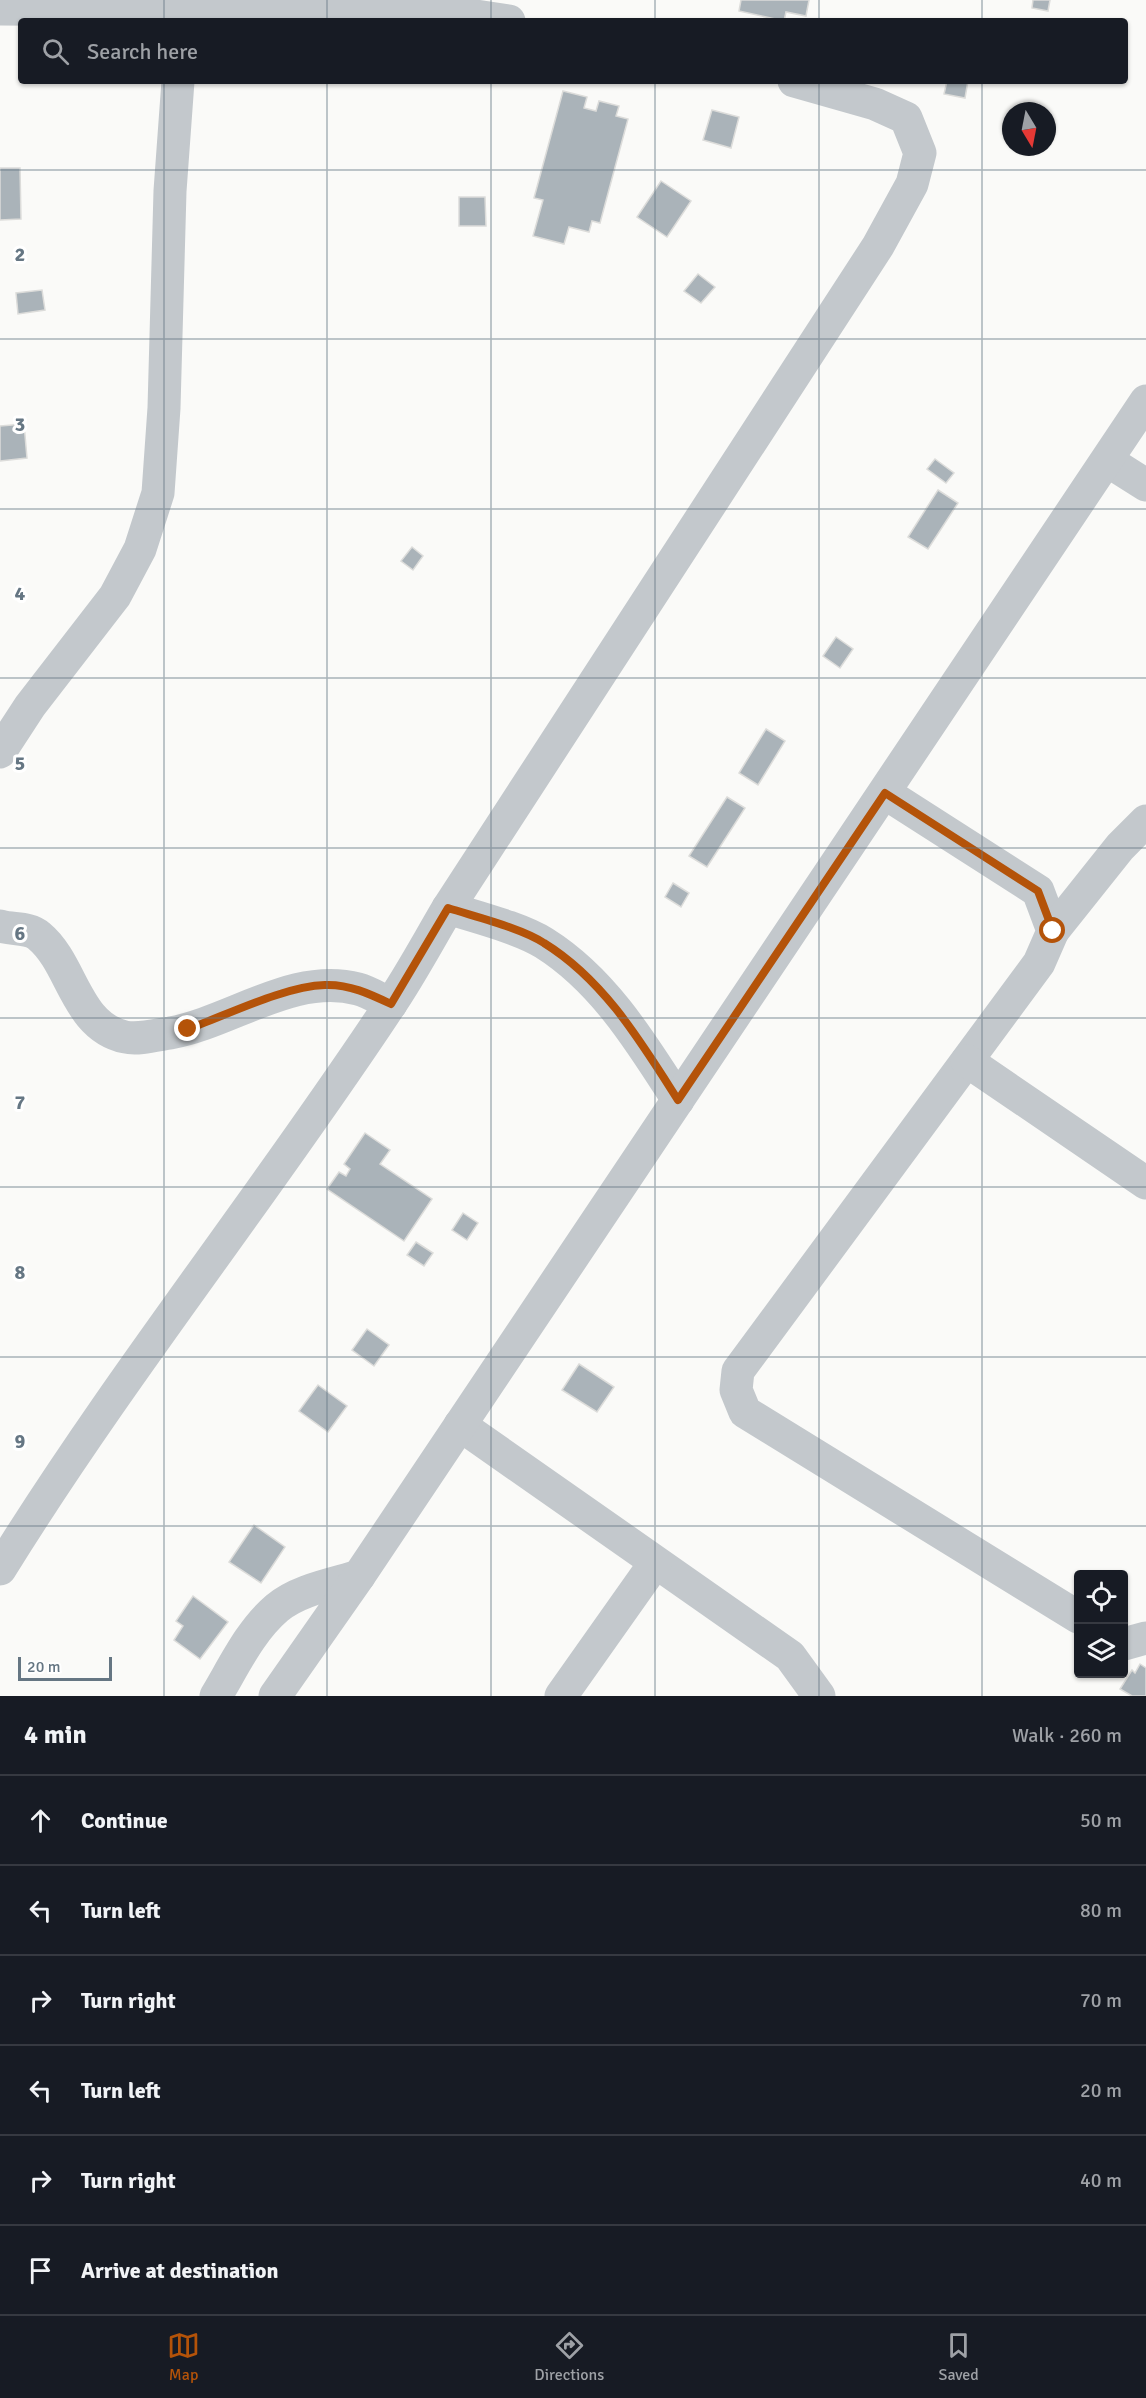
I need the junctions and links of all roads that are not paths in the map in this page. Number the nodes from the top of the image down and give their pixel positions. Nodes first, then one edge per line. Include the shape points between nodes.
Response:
1 (0, 9) edge
2 (241, 13) edge
3 (138, 15) edge
4 (488, 18) edge
5 (180, 84) edge
6 (805, 84) edge
7 (1146, 401) edge
8 (1108, 461) junction
9 (1146, 485) edge
10 (0, 752) edge
11 (885, 793) junction
12 (1146, 821) edge
13 (448, 908) junction
14 (0, 926) edge
15 (1053, 931) junction
16 (391, 1004) junction
17 (967, 1061) junction
18 (678, 1100) junction
19 (1146, 1183) edge
20 (460, 1425) junction
21 (655, 1563) junction
22 (0, 1569) edge
23 (359, 1576) junction
24 (1074, 1615) edge
25 (1146, 1638) edge
26 (1128, 1643) edge
27 (216, 1696) edge
28 (275, 1696) edge
29 (561, 1696) edge
30 (819, 1696) edge

1 - 3 street
2 - 3 street
2 - 4 street via 415,7
5 - 10 street via 170,191 158,493 140,549 116,596 30,706
6 - 13 street via 875,104 906,118 920,153 912,184 878,246
7 - 8 street
8 - 9 street
8 - 11 street
11 - 15 street via 1038,891
11 - 18 street
12 - 15 street via 1120,847
13 - 16 street
13 - 18 street via 542,941 577,967 631,1025
14 - 16 street via 39,935 58,958 68,981 97,1023 125,1037 188,1029 272,997 323,985 360,990
15 - 17 street via 1039,963
16 - 22 street via 126,1380
17 - 19 street
17 - 24 street via 738,1371 736,1390 745,1412
18 - 20 street
20 - 21 street
20 - 23 street
21 - 29 street
21 - 30 street via 790,1656
23 - 27 street via 278,1607 253,1634
23 - 28 street
25 - 26 street

